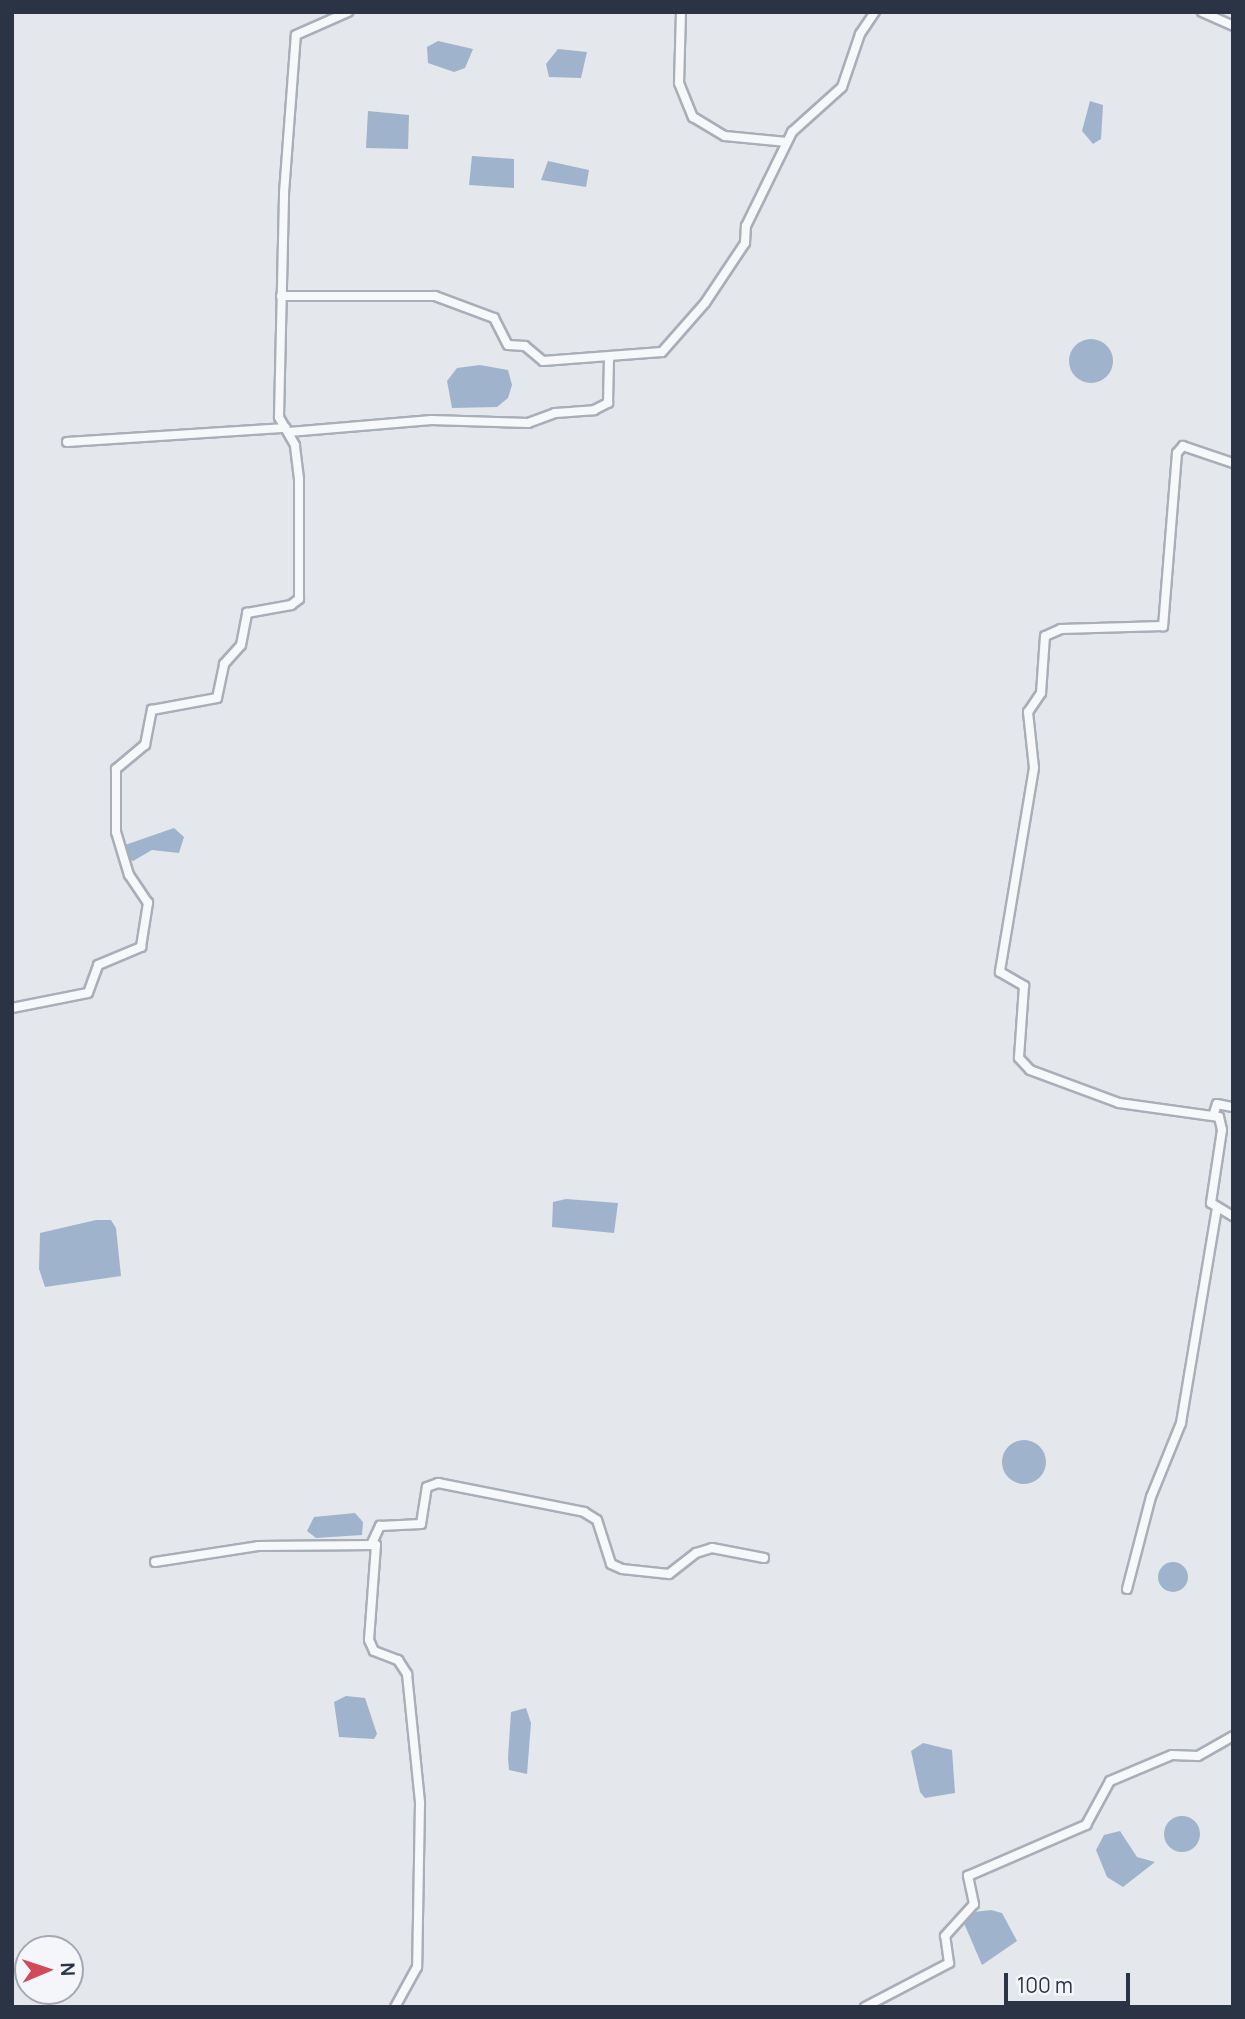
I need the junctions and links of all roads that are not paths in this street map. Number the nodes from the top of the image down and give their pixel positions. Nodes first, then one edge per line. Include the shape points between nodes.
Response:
1 (348, 12) edge
2 (681, 12) edge
3 (875, 12) edge
4 (1202, 12) edge
5 (1233, 26) edge
6 (787, 142) junction
7 (281, 296) junction
8 (609, 359) junction
9 (287, 430) junction
10 (67, 442) dead end
11 (1233, 463) edge
12 (12, 1008) edge
13 (1233, 1107) edge
14 (1214, 1113) junction
15 (1217, 1209) junction
16 (1233, 1216) edge
17 (372, 1543) junction
18 (764, 1558) dead end
19 (155, 1562) dead end
20 (1127, 1589) dead end
21 (1233, 1736) edge
22 (395, 2007) edge
23 (865, 2007) edge

1 - 7 street via 296,35
2 - 6 street via 679,83 693,117 725,136
3 - 6 street via 860,34 842,87
4 - 5 street
6 - 8 street via 746,226 745,243 679,336 651,356
7 - 8 street via 435,296 494,318 508,345 525,346 543,361
7 - 9 street via 279,417
8 - 9 street via 608,403 594,411 555,413 528,423 418,421
9 - 10 street
9 - 12 street via 295,445 302,520 299,599 291,605 247,613 241,645 224,664 218,698 152,710 145,746 116,769 113,818 129,875 148,901 145,939 129,957 98,965 88,993
11 - 14 street via 1183,446 1177,453 1164,626 1061,629 1045,636 1041,693 1028,712 1034,768 1000,972 1024,986 1018,1058 1030,1070 1119,1103
13 - 14 street via 1217,1104
14 - 15 street via 1223,1123 1210,1190
15 - 16 street
15 - 20 street via 1181,1423 1151,1497
17 - 18 street via 380,1526 421,1524 426,1487 438,1483 584,1512 597,1520 611,1564 622,1569 669,1574 695,1553 712,1548
17 - 19 street via 258,1546
17 - 22 street via 376,1588 369,1640 374,1651 398,1660 407,1674 420,1803 417,1967
21 - 23 street via 1198,1756 1172,1755 1110,1782 1086,1825 968,1876 974,1904 945,1936 949,1963

